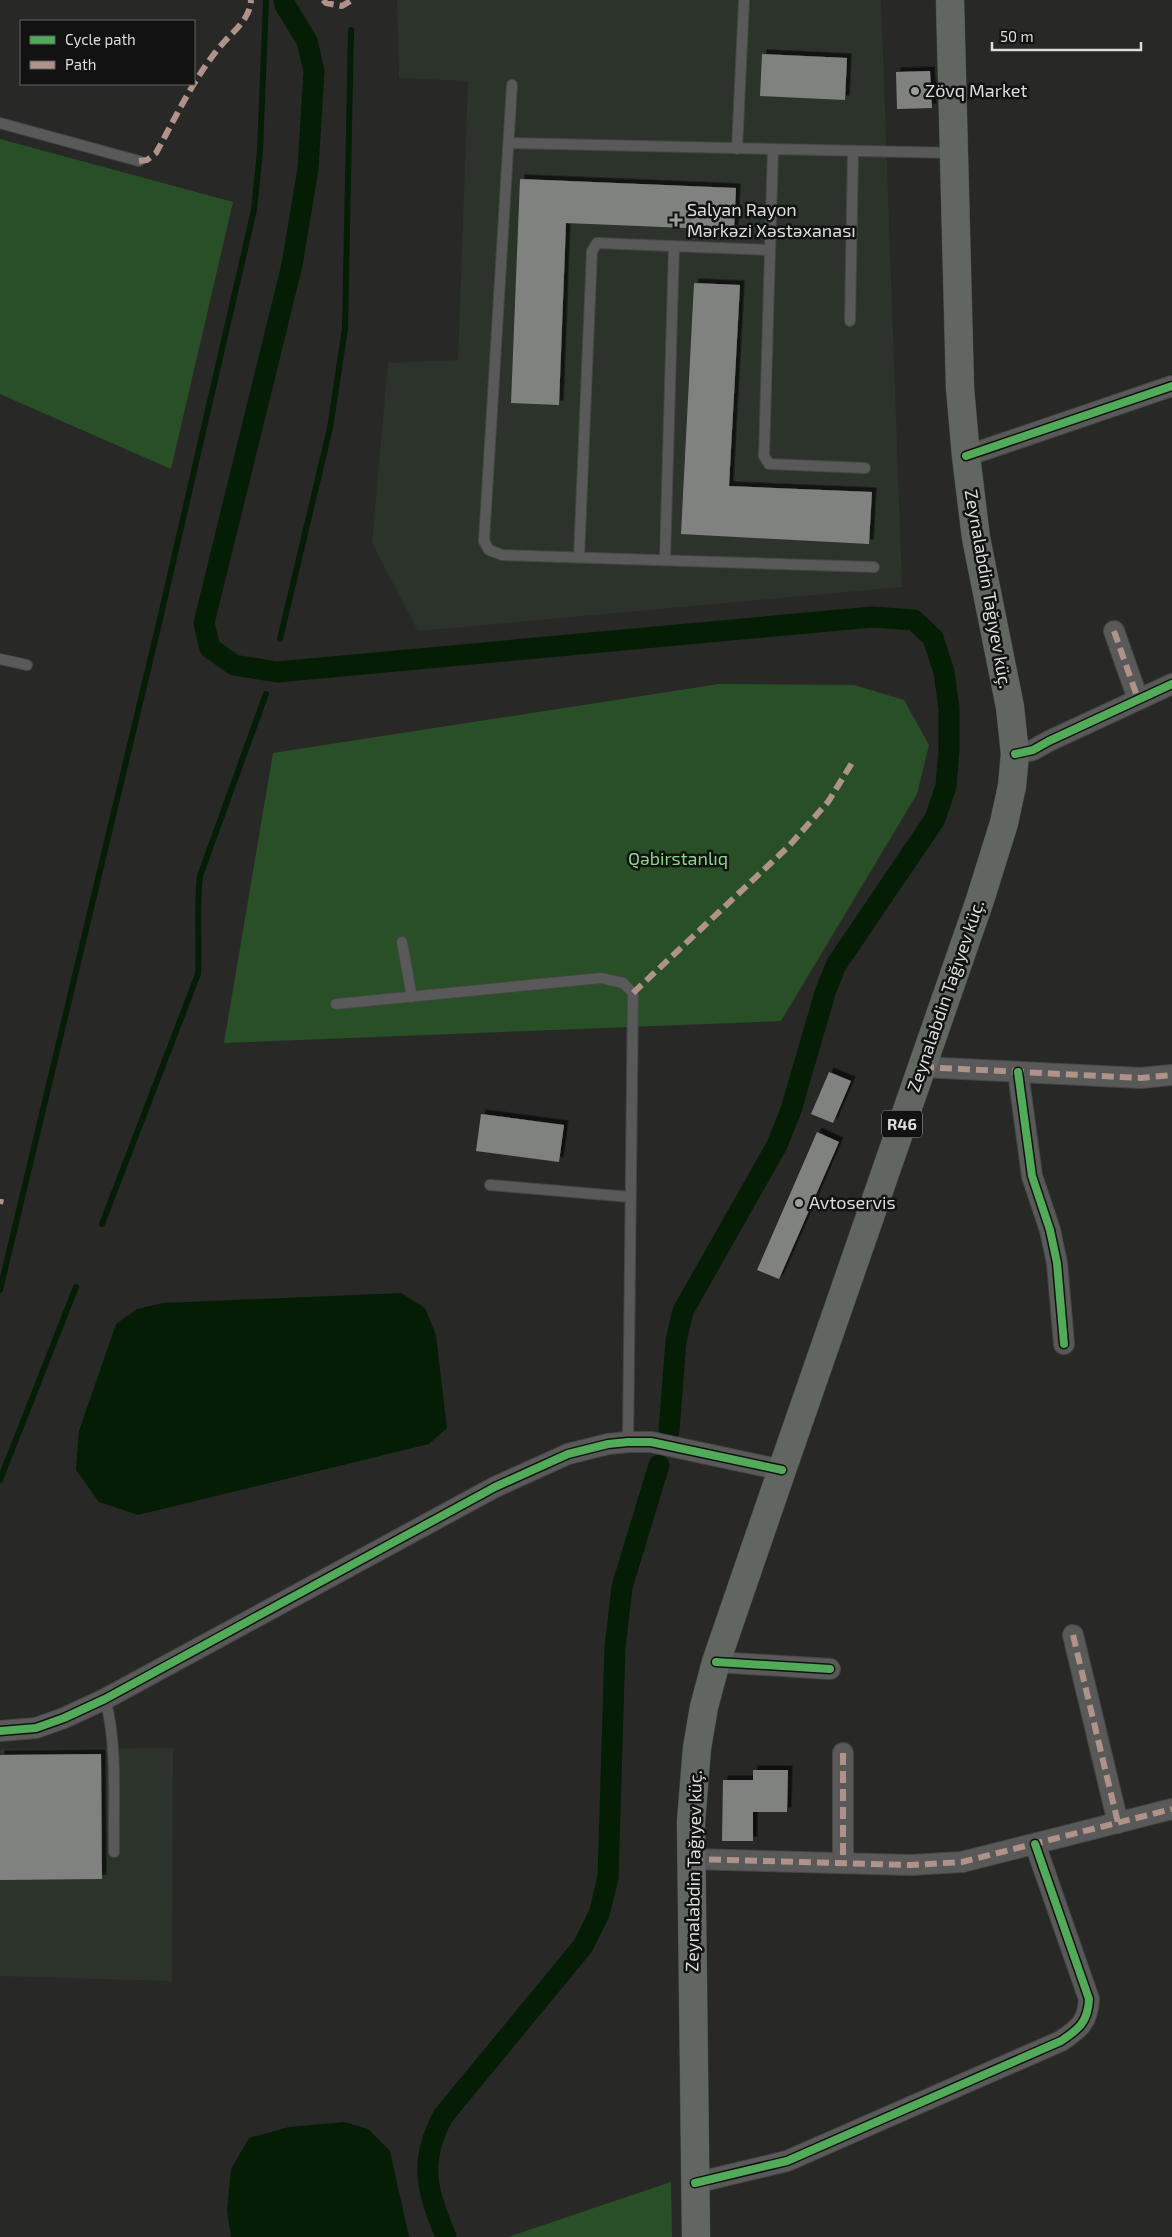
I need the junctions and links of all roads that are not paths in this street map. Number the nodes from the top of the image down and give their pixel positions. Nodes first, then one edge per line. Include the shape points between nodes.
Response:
1 (744, 0) edge
2 (950, 0) edge
3 (512, 85) dead end
4 (0, 123) edge
5 (510, 143) junction
6 (737, 149) junction
7 (773, 149) junction
8 (853, 152) junction
9 (955, 153) junction
10 (139, 161) dead end
11 (674, 246) junction
12 (770, 250) junction
13 (850, 321) dead end
14 (1172, 386) edge
15 (966, 456) junction
16 (866, 468) dead end
17 (578, 558) junction
18 (665, 560) junction
19 (874, 567) dead end
20 (1114, 631) dead end
21 (0, 659) edge
22 (28, 665) dead end
23 (1172, 684) edge
24 (1138, 699) junction
25 (1015, 754) junction
26 (402, 942) dead end
27 (412, 996) junction
28 (336, 1004) dead end
29 (922, 1067) junction
30 (1018, 1072) junction
31 (1172, 1075) edge
32 (490, 1185) dead end
33 (630, 1197) junction
34 (1064, 1344) dead end
35 (628, 1442) junction
36 (782, 1470) junction
37 (1073, 1635) dead end
38 (716, 1662) junction
39 (830, 1669) dead end
40 (105, 1699) junction
41 (0, 1730) edge
42 (844, 1753) dead end
43 (1172, 1809) edge
44 (1118, 1823) junction
45 (1035, 1844) junction
46 (114, 1852) dead end
47 (691, 1859) junction
48 (844, 1863) junction
49 (695, 2183) junction
50 (696, 2237) edge

1 - 6 lane
2 - 9 main road, Zeynalabdin Tağıyev küç. / R46
3 - 5 lane
4 - 10 lane
5 - 6 lane
5 - 17 lane via 484,541 489,550 502,555
6 - 7 lane
7 - 8 lane
7 - 12 lane
8 - 9 lane
8 - 13 lane
9 - 15 main road, Zeynalabdin Tağıyev küç. / R46 via 960,388
11 - 12 lane
11 - 17 lane via 597,243 592,251
11 - 18 lane
12 - 16 lane via 764,456 769,464
14 - 15 street
15 - 25 main road, Zeynalabdin Tağıyev küç. / R46 via 976,538 1010,707
17 - 18 lane
18 - 19 lane
20 - 24 street
21 - 22 lane
23 - 24 street
24 - 25 street via 1033,750
25 - 29 main road, Zeynalabdin Tağıyev küç. / R46 via 1004,823
26 - 27 lane
27 - 28 lane
27 - 33 lane via 601,978 623,983 633,993
29 - 30 street
29 - 36 main road, Zeynalabdin Tağıyev küç. / R46
30 - 31 street via 1141,1078
30 - 34 street via 1032,1176 1057,1263
32 - 33 lane
33 - 35 lane
35 - 36 street via 651,1442
35 - 40 street via 568,1454 496,1487
36 - 38 main road, Zeynalabdin Tağıyev küç. / R46
37 - 44 street
38 - 39 street
38 - 47 main road, Zeynalabdin Tağıyev küç. / R46 via 697,1748
40 - 41 street via 36,1728
40 - 46 lane via 112,1740
42 - 48 street
43 - 44 street
44 - 45 street
45 - 48 street via 962,1862 911,1865
45 - 49 street via 1089,1999 1088,2013 1079,2029 1061,2041 786,2161
47 - 48 street
47 - 49 main road, Zeynalabdin Tağıyev küç. / R46
49 - 50 main road, Zeynalabdin Tağıyev küç. / R46

